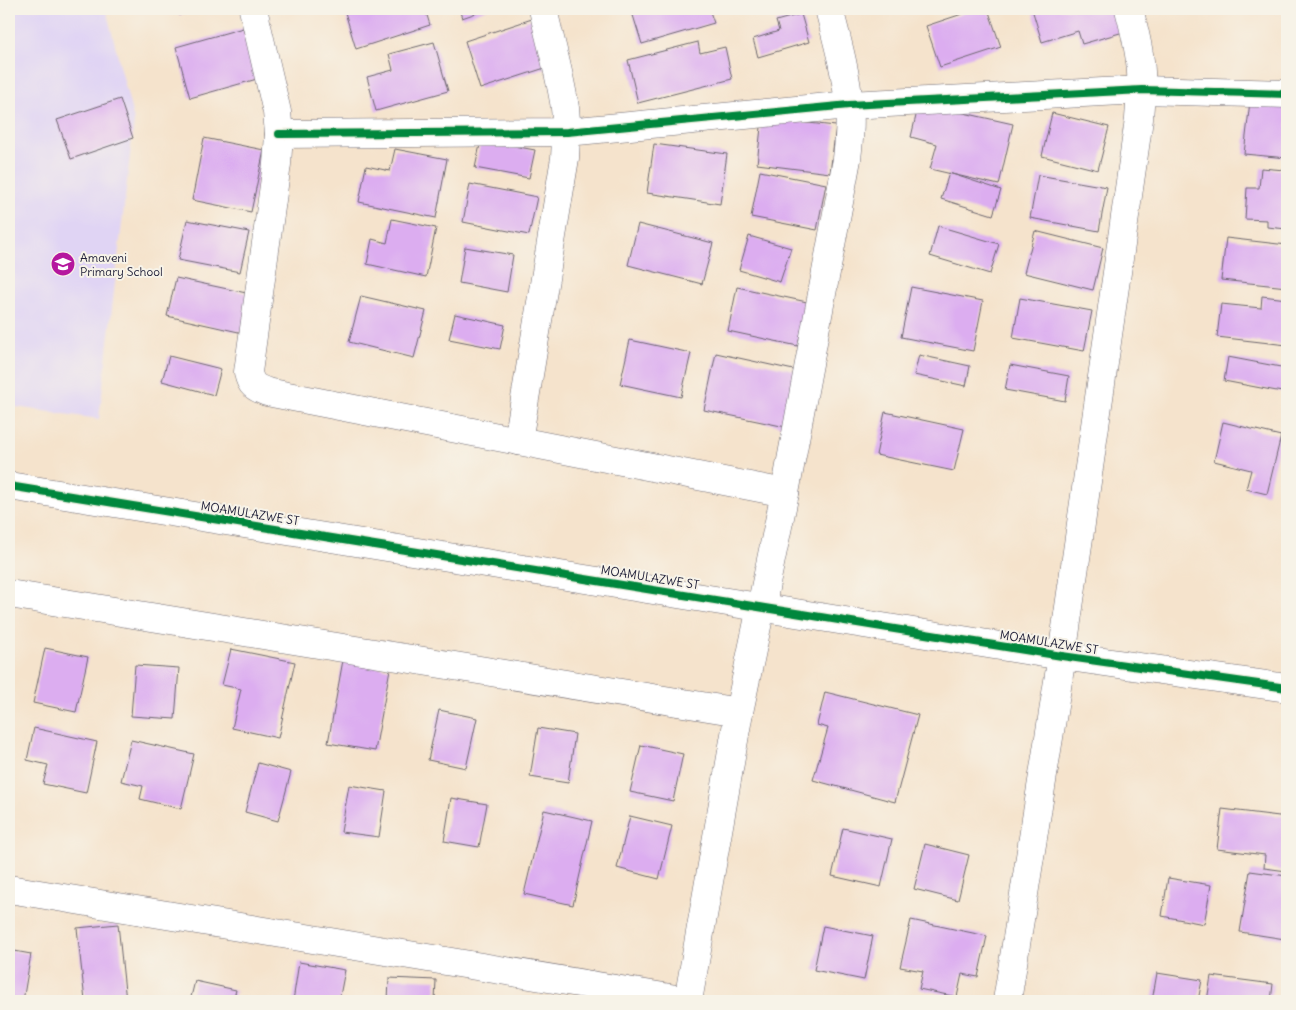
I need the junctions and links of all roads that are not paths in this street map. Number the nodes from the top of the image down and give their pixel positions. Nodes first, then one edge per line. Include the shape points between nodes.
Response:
1 (253, 9) edge
2 (542, 9) edge
3 (829, 9) edge
4 (1129, 9) edge
5 (1142, 90) junction
6 (1287, 94) edge
7 (849, 105) junction
8 (567, 132) junction
9 (279, 134) junction
10 (518, 441) junction
11 (9, 486) edge
12 (785, 493) junction
13 (9, 594) edge
14 (762, 606) junction
15 (1062, 656) junction
16 (1287, 688) edge
17 (739, 712) junction
18 (9, 889) edge
19 (688, 1001) edge
20 (1007, 1001) edge

1 - 9 street
2 - 8 street via 564,101
3 - 7 street
4 - 5 street via 1137,43
5 - 6 street
5 - 7 street
5 - 15 street
7 - 8 street
7 - 12 street via 847,159
8 - 9 street
8 - 10 street
9 - 10 street via 248,372 252,384 267,392
10 - 12 street
11 - 14 street, MOAMULAZWE ST
12 - 14 street
13 - 17 street
14 - 15 street, MOAMULAZWE ST
14 - 17 street
15 - 16 street, MOAMULAZWE ST
15 - 20 street
17 - 19 street
18 - 19 street

